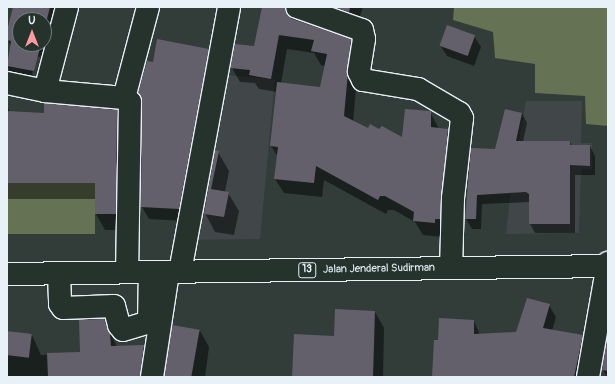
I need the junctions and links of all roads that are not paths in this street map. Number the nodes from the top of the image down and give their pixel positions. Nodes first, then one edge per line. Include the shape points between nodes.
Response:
1 (67, 7) edge
2 (148, 7) edge
3 (229, 7) edge
4 (297, 7) edge
5 (7, 83) edge
6 (45, 92) junction
7 (124, 98) junction
8 (608, 265) edge
9 (451, 268) junction
10 (127, 272) junction
11 (166, 272) junction
12 (7, 274) edge
13 (59, 274) junction
14 (152, 377) edge
15 (588, 377) edge

1 - 6 main road
2 - 7 main road
3 - 11 main road
4 - 9 main road via 362,30 364,39 359,72 363,80 418,89 459,112 462,118 453,198
5 - 6 main road
6 - 7 main road
7 - 10 main road via 130,102
8 - 9 main road, Jalan Jenderal Sudirman / 13
8 - 15 main road
9 - 11 main road, Jalan Jenderal Sudirman / 13
10 - 11 main road, Jalan Jenderal Sudirman / 13
10 - 13 main road, Jalan Jenderal Sudirman / 13
11 - 13 main road via 149,322 123,330 114,306 63,308 60,304
11 - 14 main road
12 - 13 main road, Jalan Jenderal Sudirman / 13

